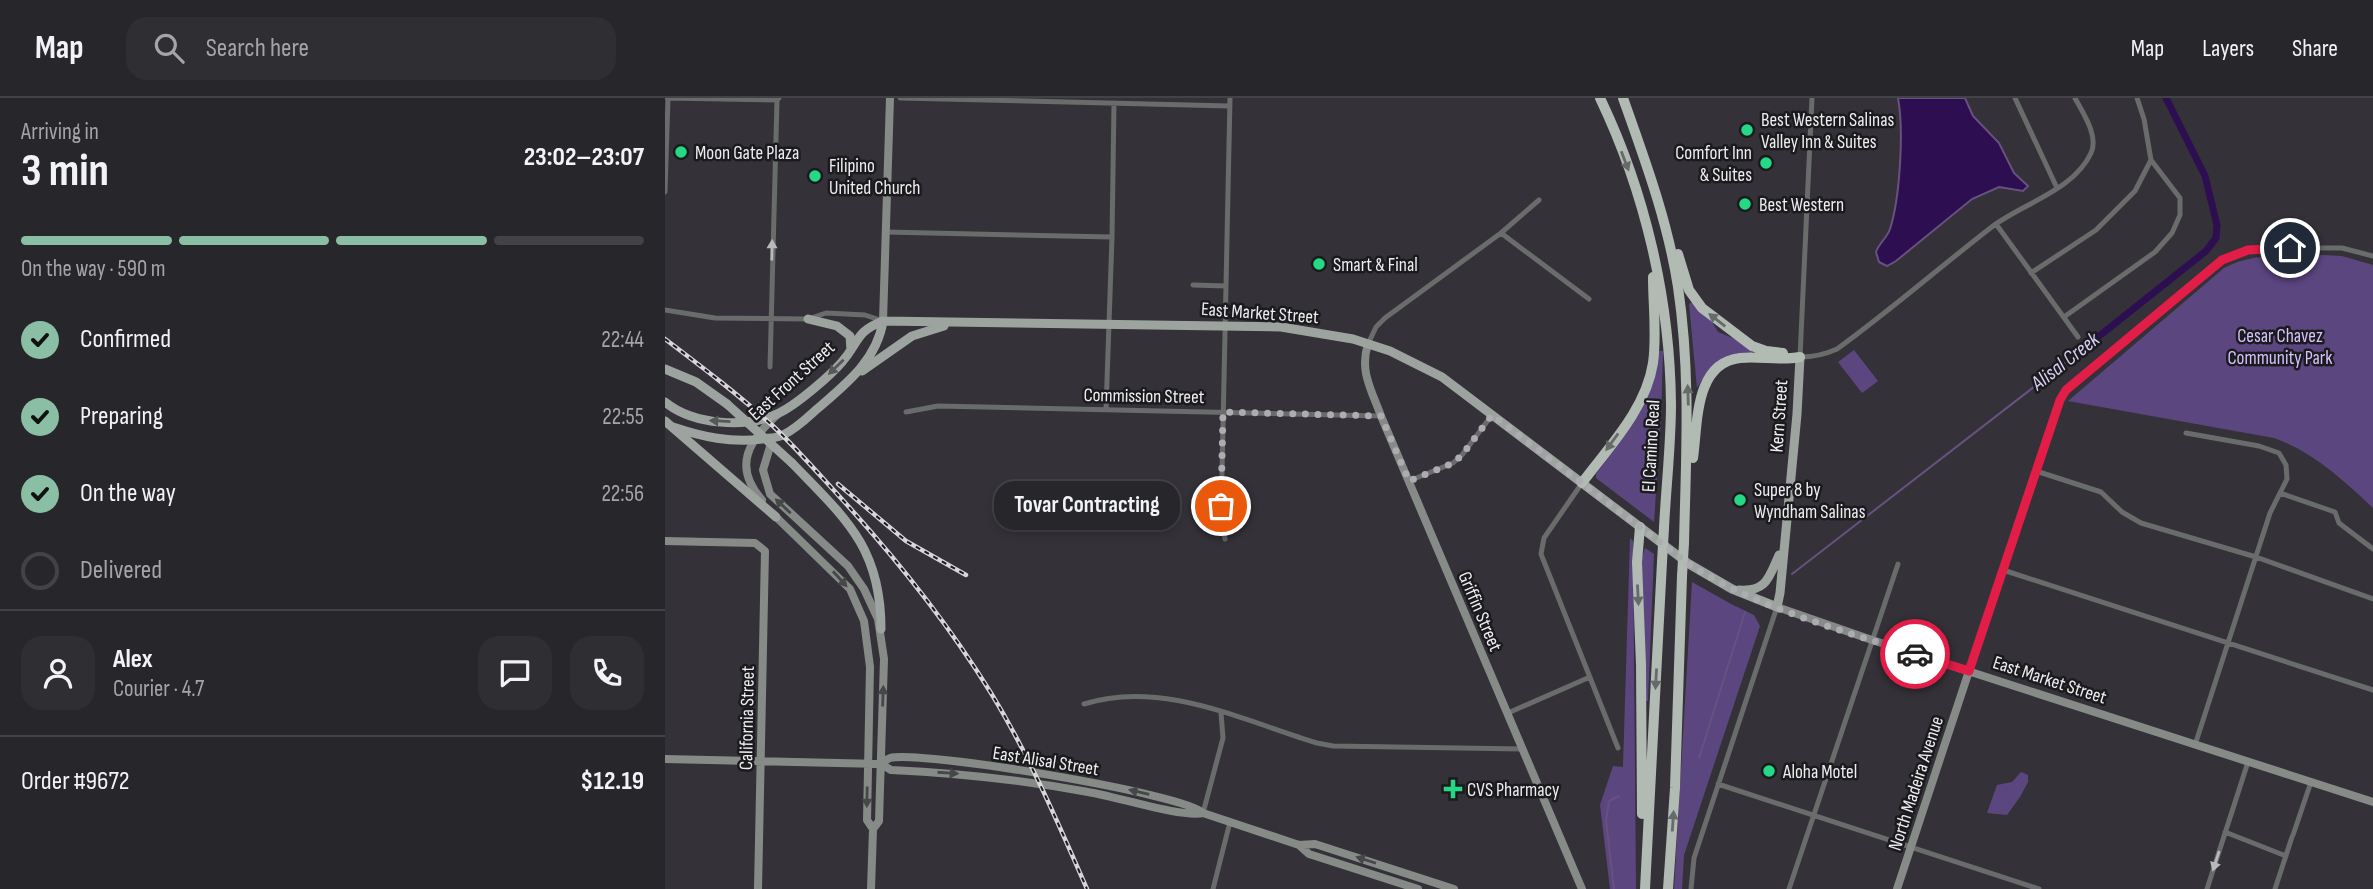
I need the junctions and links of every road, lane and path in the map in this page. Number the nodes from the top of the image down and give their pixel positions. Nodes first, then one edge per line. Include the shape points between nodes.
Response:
1 (667, 98) edge
2 (890, 98) edge
3 (900, 98) edge
4 (1230, 98) edge
5 (1600, 98) edge
6 (1623, 98) edge
7 (1812, 98) edge
8 (2015, 98) edge
9 (2075, 98) edge
10 (2137, 98) edge
11 (778, 99) edge
12 (960, 99) edge
13 (1114, 103) junction
14 (1229, 106) junction
15 (2151, 160) junction
16 (2057, 188) junction
17 (665, 192) edge
18 (1539, 200) dead end
19 (1663, 218) junction
20 (1996, 224) junction
21 (885, 232) junction
22 (1501, 233) junction
23 (1112, 237) junction
24 (2373, 256) edge
25 (1653, 257) junction
26 (2031, 273) junction
27 (1193, 285) dead end
28 (1226, 286) junction
29 (1589, 299) dead end
30 (665, 310) edge
31 (2064, 317) junction
32 (771, 318) junction
33 (808, 320) junction
34 (883, 321) junction
35 (962, 322) junction
36 (1109, 323) junction
37 (1225, 325) junction
38 (2078, 337) dead end
39 (1368, 344) junction
40 (851, 350) junction
41 (1800, 357) junction
42 (770, 367) dead end
43 (665, 369) edge
44 (852, 378) junction
45 (665, 402) edge
46 (1106, 410) junction
47 (906, 412) dead end
48 (1223, 412) junction
49 (779, 413) junction
50 (1492, 415) junction
51 (1381, 416) junction
52 (669, 424) edge
53 (2186, 433) dead end
54 (773, 437) junction
55 (753, 440) junction
56 (2036, 471) junction
57 (1409, 481) junction
58 (1582, 483) junction
59 (2280, 494) junction
60 (1685, 513) junction
61 (776, 517) junction
62 (1640, 527) junction
63 (1225, 539) dead end
64 (665, 541) edge
65 (1783, 547) junction
66 (2373, 549) edge
67 (2256, 557) junction
68 (1898, 564) dead end
69 (2003, 570) junction
70 (1733, 589) junction
71 (2373, 599) edge
72 (1777, 607) junction
73 (881, 629) junction
74 (1872, 640) junction
75 (2227, 643) junction
76 (1969, 671) junction
77 (1590, 677) junction
78 (2373, 690) edge
79 (1084, 704) dead end
80 (1221, 713) junction
81 (1508, 713) junction
82 (2195, 745) junction
83 (1618, 748) dead end
84 (1523, 749) junction
85 (665, 759) edge
86 (761, 762) junction
87 (2248, 762) junction
88 (868, 764) junction
89 (881, 764) junction
90 (2311, 782) junction
91 (1718, 784) junction
92 (2373, 802) edge
93 (1203, 813) junction
94 (1814, 815) junction
95 (1230, 822) junction
96 (873, 829) junction
97 (2225, 832) junction
98 (1647, 841) junction
99 (1299, 845) junction
100 (1911, 847) junction
101 (2286, 856) junction
102 (1407, 874) junction
103 (1403, 887) edge
104 (758, 889) edge
105 (871, 889) edge
106 (1213, 889) edge
107 (1418, 889) edge
108 (1454, 889) edge
109 (1582, 889) edge
110 (1645, 889) edge
111 (1668, 889) edge
112 (1691, 889) edge
113 (1789, 889) edge
114 (1896, 889) edge
115 (2039, 889) edge
116 (2207, 889) edge
117 (2275, 889) edge

1 - 11 street
1 - 17 street
2 - 21 main road
3 - 12 street
4 - 14 street
5 -> 25 highway, El Camino Real via 1638,192
6 - 19 highway, El Camino Real
7 - 41 street, Kern Street
8 - 16 street
9 - 16 street via 2091,132 2092,151 2079,170
10 - 15 street
32 -> 11 street
12 - 13 street
13 - 14 street
13 - 23 street
14 - 28 street
15 - 26 street via 2118,211
15 - 31 street via 2180,198 2180,215 2172,233 2155,252
16 - 20 street
18 - 22 street
41 -> 19 highway via 1752,346 1702,307 1689,290
60 -> 19 highway, El Camino Real via 1686,354
20 - 26 street
20 - 41 street via 1837,349 1817,357
21 - 23 street
21 - 34 main road
22 - 29 street
22 - 39 street via 1385,318
23 - 36 street
24 - 56 street, North Madeira Avenue via 2342,248 2266,248 2222,260 2066,390
25 -> 58 highway via 1655,350 1651,376 1636,409
25 -> 98 highway, El Camino Real, bridge via 1664,307 1671,406
26 - 31 street
27 - 28 street
28 - 37 street
30 - 32 street, East Market Street via 715,318
31 - 38 street
32 - 33 street, East Market Street
32 - 42 street
33 - 34 street, East Market Street via 827,313 865,314
33 - 40 main road via 843,330 850,336
34 - 35 main road, East Market Street
34 - 40 main road, East Front Street via 864,328
34 - 44 main road, East Front Street via 874,349
35 - 36 main road, East Market Street
35 - 44 main road via 912,336
36 - 37 main road, East Market Street
36 - 46 street
37 - 39 main road, East Market Street via 1298,328
37 - 48 street
39 - 50 main road, East Market Street via 1442,377
39 - 51 main road, Griffin Street via 1363,358 1365,373
40 -> 49 main road, East Front Street
41 - 60 highway via 1731,360 1707,379
41 - 65 main road, Kern Street
43 - 73 main road, bridge via 696,382 727,404 843,517 873,565
44 - 54 main road, East Front Street via 804,421
49 -> 45 main road via 716,422 682,413
46 - 47 street, Commission Street via 938,407
46 - 48 street, Commission Street
48 - 51 street, Commission Street
48 - 63 street via 1221,520
49 - 55 main road, East Front Street
50 - 57 street via 1453,463
50 - 58 main road, East Market Street
51 - 57 main road, Griffin Street
52 - 55 main road via 711,438
52 - 61 main road
53 - 59 street via 2279,453 2287,469
54 - 55 main road
73 -> 54 main road, East Front Street via 864,589 848,566 770,494 763,470
55 - 61 main road, East Front Street via 747,457 749,482
56 - 67 street via 2101,492 2141,523
56 - 69 street, North Madeira Avenue
57 - 81 main road, Griffin Street
58 - 62 main road, East Market Street
58 - 77 street via 1544,538 1541,554
59 - 66 street via 2335,512 2348,532
59 - 67 street
111 -> 60 highway, El Camino Real, bridge
61 -> 88 main road, East Front Street via 850,589 864,621 870,667
62 - 70 main road, East Market Street via 1689,564
62 -> 98 highway via 1642,818
64 - 86 main road, California Street via 755,544 766,554
65 - 70 main road via 1761,587
65 - 72 main road, Kern Street
67 - 71 street
67 - 75 street
68 - 74 street
69 - 75 street
69 - 76 street, North Madeira Avenue
70 - 72 main road, East Market Street
72 - 74 main road, East Market Street
72 - 91 street, Kern Street
89 -> 73 main road, East Front Street
74 - 76 main road, East Market Street
74 - 94 street
75 - 78 street
75 - 82 street
76 - 82 main road, East Market Street
76 - 100 main road, North Madeira Avenue
77 - 81 street
77 - 83 street
79 - 80 street via 1106,697 1170,699
80 - 84 street via 1333,746
80 - 93 street via 1223,738
81 - 84 main road, Griffin Street
82 - 87 main road, East Market Street
84 - 109 main road, Griffin Street
85 - 86 main road, East Alisal Street
86 - 88 main road, East Alisal Street
86 - 104 main road, California Street
87 - 90 main road, East Market Street
87 - 97 street
88 - 89 main road, East Alisal Street
88 -> 96 main road, East Front Street via 867,820
89 - 93 main road, East Alisal Street via 891,758 1018,770 1165,798
89 - 96 main road, East Front Street via 879,821
90 - 92 main road, East Market Street
90 - 101 street
91 - 94 street
91 - 112 street, Kern Street via 1693,863
93 - 95 main road, East Alisal Street
94 - 100 street
94 - 113 street
95 - 99 main road, East Alisal Street
95 - 106 street
96 - 105 main road
97 - 101 street
97 -> 116 street
98 - 110 highway, El Camino Real
102 -> 99 main road, East Alisal Street via 1315,844
99 - 103 main road, East Alisal Street via 1309,854
100 - 114 main road, North Madeira Avenue
100 - 115 street
101 - 117 street
102 - 103 main road
102 - 108 main road, East Alisal Street
103 - 107 main road, East Alisal Street

